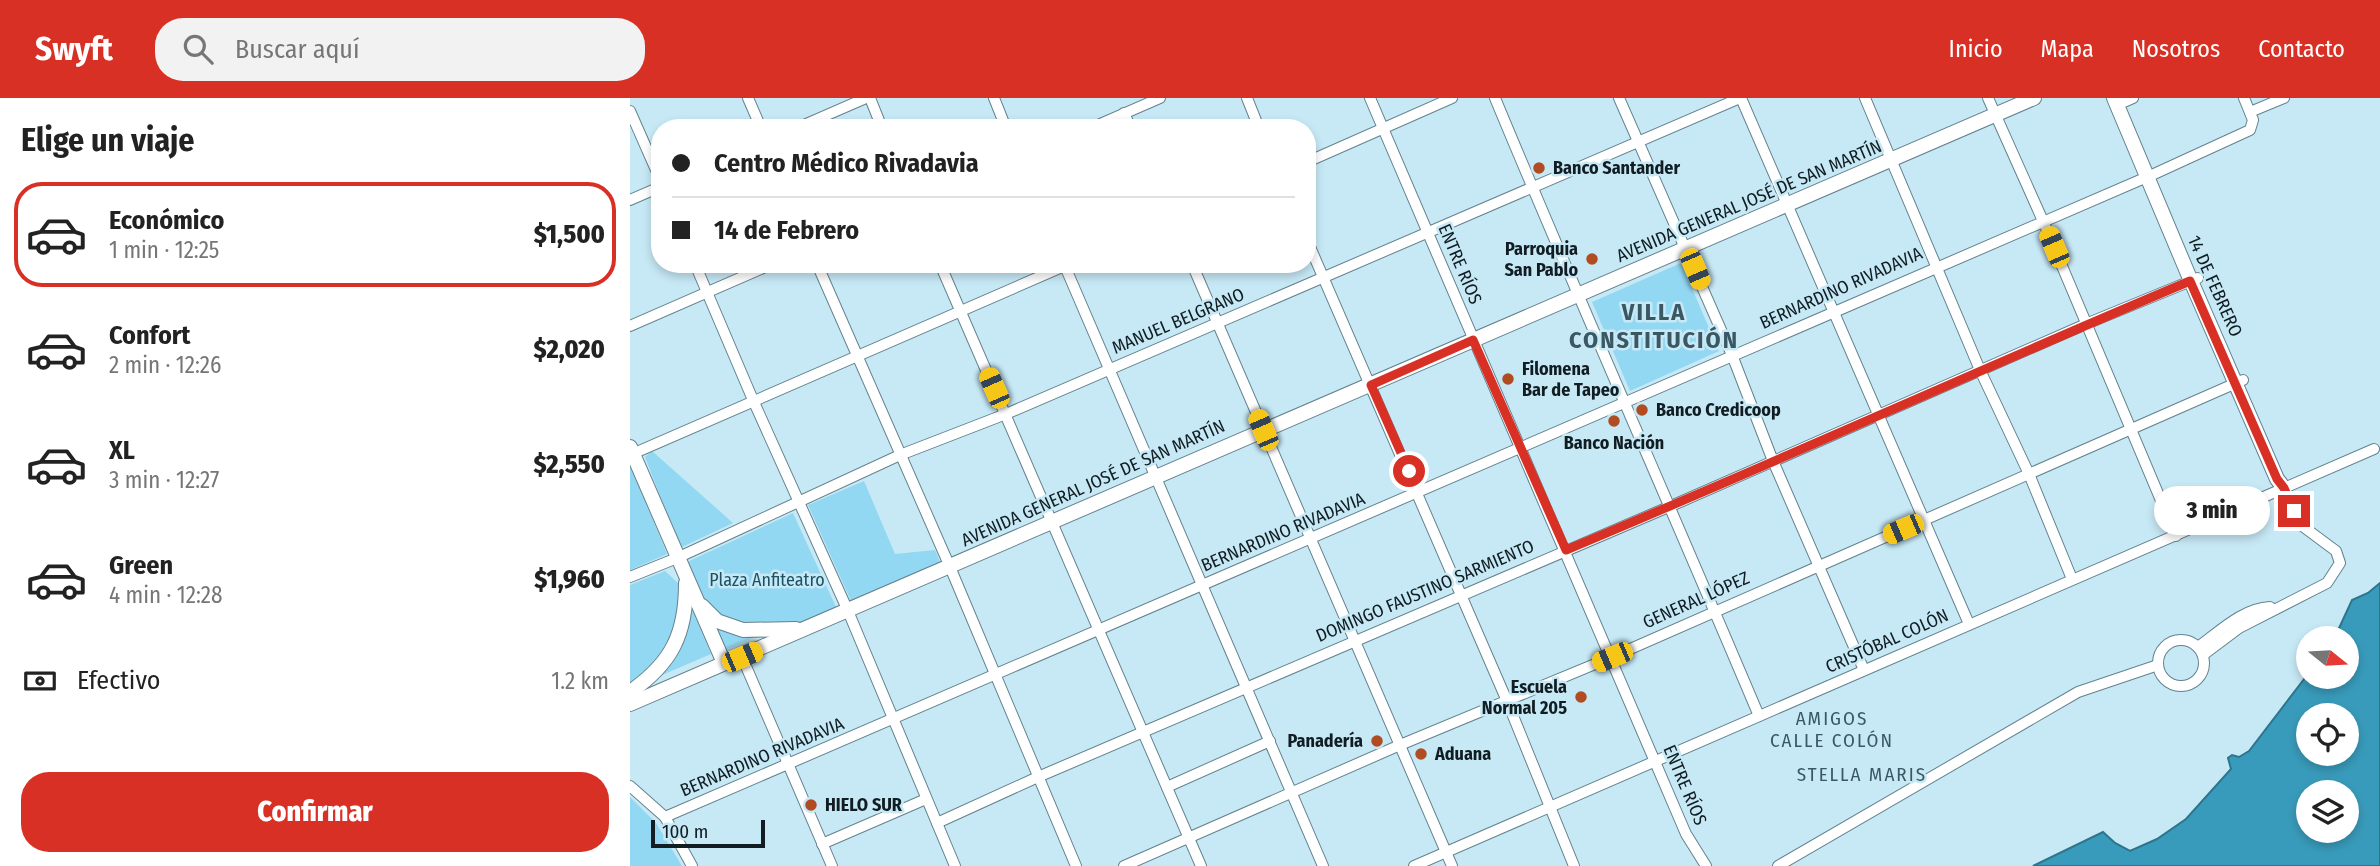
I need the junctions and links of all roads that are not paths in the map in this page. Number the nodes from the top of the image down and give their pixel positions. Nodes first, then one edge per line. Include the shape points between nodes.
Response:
1 (748, 98) edge
2 (868, 98) edge
3 (994, 98) edge
4 (1160, 98) edge
5 (1247, 98) edge
6 (1370, 98) edge
7 (1452, 98) edge
8 (1495, 98) edge
9 (1619, 98) edge
10 (1740, 98) edge
11 (1865, 98) edge
12 (1988, 98) edge
13 (2034, 98) edge
14 (2244, 98) edge
15 (2284, 98) edge
16 (2123, 99) edge
17 (630, 111) edge
18 (1124, 113) junction
19 (1995, 115) junction
20 (2252, 116) junction
21 (757, 119) edge
22 (818, 119) edge
23 (878, 119) edge
24 (1002, 119) edge
25 (1111, 119) edge
26 (1127, 119) edge
27 (1255, 119) edge
28 (1383, 128) junction
29 (1638, 140) junction
30 (1316, 158) edge
31 (651, 159) edge
32 (1893, 161) junction
33 (2150, 175) junction
34 (1532, 187) junction
35 (651, 191) edge
36 (630, 200) edge
37 (1788, 205) junction
38 (2043, 221) junction
39 (1428, 232) junction
40 (1686, 248) junction
41 (1316, 261) edge
42 (1936, 266) junction
43 (699, 273) edge
44 (751, 273) edge
45 (821, 273) edge
46 (944, 273) edge
47 (1048, 273) edge
48 (1069, 273) edge
49 (1196, 273) edge
50 (1323, 278) junction
51 (2194, 279) junction
52 (706, 292) junction
53 (1578, 295) junction
54 (1833, 311) junction
55 (960, 312) junction
56 (1218, 323) junction
57 (2086, 324) junction
58 (630, 326) edge
59 (1473, 340) junction
60 (1732, 355) junction
61 (856, 357) junction
62 (1109, 369) junction
63 (1980, 370) junction
64 (2239, 381) junction
65 (1371, 385) junction
66 (753, 400) junction
67 (1622, 402) junction
68 (1006, 414) junction
69 (1879, 414) junction
70 (2132, 429) junction
71 (1263, 430) junction
72 (1521, 448) junction
73 (2374, 449) dead end
74 (631, 452) edge
75 (900, 454) junction
76 (1773, 461) junction
77 (2029, 474) junction
78 (1154, 478) junction
79 (2284, 488) junction
80 (1419, 493) junction
81 (798, 502) junction
82 (1671, 506) junction
83 (1924, 520) junction
84 (1052, 523) junction
85 (2176, 536) junction
86 (1310, 537) junction
87 (1566, 550) junction
88 (677, 558) junction
89 (1820, 565) junction
90 (950, 567) junction
91 (630, 577) edge
92 (686, 578) junction
93 (2072, 579) junction
94 (1202, 586) junction
95 (1461, 595) junction
96 (696, 600) junction
97 (848, 611) junction
98 (1715, 611) junction
99 (1969, 624) junction
100 (808, 629) junction
101 (1097, 629) junction
102 (1355, 641) junction
103 (2200, 651) junction
104 (742, 657) junction
105 (1612, 657) junction
106 (724, 663) junction
107 (2158, 666) junction
108 (1864, 670) junction
109 (994, 676) junction
110 (1247, 687) junction
111 (630, 692) edge
112 (1507, 701) junction
113 (630, 704) edge
114 (1759, 716) junction
115 (892, 720) junction
116 (1143, 732) junction
117 (1270, 741) junction
118 (1400, 745) junction
119 (1656, 761) junction
120 (787, 765) junction
121 (1038, 777) junction
122 (630, 786) edge
123 (1167, 787) junction
124 (1293, 793) junction
125 (926, 799) junction
126 (1551, 805) junction
127 (666, 817) junction
128 (937, 823) junction
129 (1188, 836) junction
130 (822, 844) junction
131 (1446, 852) junction
132 (692, 866) edge
133 (832, 866) edge
134 (955, 866) edge
135 (1076, 866) edge
136 (1124, 866) edge
137 (1200, 866) edge
138 (1323, 866) edge
139 (1414, 866) edge
140 (1452, 866) edge
141 (1574, 866) edge
142 (1706, 866) edge
143 (1778, 866) edge

1 - 21 street
2 - 22 street
2 - 23 street
3 - 24 street
4 - 18 street
5 - 27 street
6 - 28 street, ENTRE RÍOS
7 - 28 street
8 - 34 street
9 - 29 street
10 - 29 street, MANUEL BELGRANO
10 - 37 street
11 - 32 street
12 - 19 street
13 - 19 main road, AVENIDA GENERAL JOSÉ DE SAN MARTÍN
14 - 20 street
15 - 20 street, BERNARDINO RIVADAVIA
16 - 33 main road, 14 DE FEBRERO
17 - 31 street
18 - 25 street
18 - 26 street
19 - 32 main road, AVENIDA GENERAL JOSÉ DE SAN MARTÍN
19 - 38 street
20 - 33 street, BERNARDINO RIVADAVIA via 2250,130
28 - 30 street
28 - 39 street, ENTRE RÍOS
29 - 34 street, MANUEL BELGRANO
29 - 40 street
32 - 37 main road, AVENIDA GENERAL JOSÉ DE SAN MARTÍN
32 - 42 street
33 - 38 street, BERNARDINO RIVADAVIA
33 - 51 main road, 14 DE FEBRERO
34 - 39 street, MANUEL BELGRANO
34 - 53 street
35 - 36 street
37 - 40 main road, AVENIDA GENERAL JOSÉ DE SAN MARTÍN
37 - 54 street
38 - 42 street, BERNARDINO RIVADAVIA
38 - 57 street
39 - 50 street, MANUEL BELGRANO
39 - 59 street, ENTRE RÍOS
40 - 53 main road, AVENIDA GENERAL JOSÉ DE SAN MARTÍN
40 - 60 street
41 - 50 street
42 - 54 street, BERNARDINO RIVADAVIA
42 - 63 street
43 - 52 street
44 - 52 street
45 - 61 street
46 - 55 street
47 - 55 street
48 - 62 street
49 - 56 street
50 - 56 street, MANUEL BELGRANO
50 - 65 street
51 - 57 street, DOMINGO FAUSTINO SARMIENTO
51 - 64 main road, 14 DE FEBRERO
52 - 58 street
52 - 66 street
53 - 59 main road, AVENIDA GENERAL JOSÉ DE SAN MARTÍN
53 - 67 street
54 - 60 street, BERNARDINO RIVADAVIA
54 - 69 street
55 - 61 street
55 - 68 street
56 - 62 street, MANUEL BELGRANO
56 - 71 street
57 - 63 street, DOMINGO FAUSTINO SARMIENTO
57 - 70 street
59 - 65 main road, AVENIDA GENERAL JOSÉ DE SAN MARTÍN
59 - 72 street, ENTRE RÍOS
60 - 67 street, BERNARDINO RIVADAVIA
60 - 76 street
61 - 66 street
61 - 75 street
62 - 68 street, MANUEL BELGRANO
62 - 78 street
63 - 69 street, DOMINGO FAUSTINO SARMIENTO
63 - 77 street
64 - 70 street, GENERAL LÓPEZ
64 - 79 main road, 14 DE FEBRERO via 2283,474
65 - 71 main road, AVENIDA GENERAL JOSÉ DE SAN MARTÍN
65 - 80 street
66 - 74 street
66 - 81 street
67 - 72 street, BERNARDINO RIVADAVIA
67 - 82 street
68 - 75 street, MANUEL BELGRANO
68 - 84 street
69 - 76 street, DOMINGO FAUSTINO SARMIENTO
69 - 83 street
70 - 77 street, GENERAL LÓPEZ
70 - 85 street
71 - 78 main road, AVENIDA GENERAL JOSÉ DE SAN MARTÍN
71 - 86 street
72 - 80 street, BERNARDINO RIVADAVIA
72 - 87 street, ENTRE RÍOS
73 - 79 street, CRISTÓBAL COLÓN
74 - 88 main road
75 - 81 street, MANUEL BELGRANO
75 - 90 street
76 - 82 street, DOMINGO FAUSTINO SARMIENTO
76 - 89 street
77 - 83 street, GENERAL LÓPEZ
77 - 93 street
78 - 84 main road, AVENIDA GENERAL JOSÉ DE SAN MARTÍN
78 - 94 street
79 - 85 street, CRISTÓBAL COLÓN
79 - 103 street, 14 DE FEBRERO via 2301,525 2336,551 2340,562 2327,583
80 - 86 street, BERNARDINO RIVADAVIA
80 - 95 street
81 - 88 street, MANUEL BELGRANO
81 - 97 street
82 - 87 street, DOMINGO FAUSTINO SARMIENTO
82 - 98 street
83 - 89 street, GENERAL LÓPEZ
83 - 99 street
84 - 90 main road, AVENIDA GENERAL JOSÉ DE SAN MARTÍN
84 - 101 street
85 - 93 street, CRISTÓBAL COLÓN
86 - 94 street, BERNARDINO RIVADAVIA
86 - 102 street
87 - 95 street, DOMINGO FAUSTINO SARMIENTO
87 - 105 street, ENTRE RÍOS
88 - 91 street, MANUEL BELGRANO
88 - 92 main road
89 - 98 street, GENERAL LÓPEZ
89 - 108 street
90 - 97 main road, AVENIDA GENERAL JOSÉ DE SAN MARTÍN
90 - 109 street
92 - 96 main road
92 - 111 main road via 682,629 673,650
93 - 99 street, CRISTÓBAL COLÓN
94 - 101 street, BERNARDINO RIVADAVIA
94 - 110 street
95 - 102 street, DOMINGO FAUSTINO SARMIENTO
95 - 112 street
96 - 100 main road via 717,621 743,630
96 - 106 main road
97 - 100 main road, AVENIDA GENERAL JOSÉ DE SAN MARTÍN
97 - 115 street
98 - 105 street, GENERAL LÓPEZ
98 - 114 street
99 - 108 street, CRISTÓBAL COLÓN
100 - 104 main road, AVENIDA GENERAL JOSÉ DE SAN MARTÍN
101 - 109 street, BERNARDINO RIVADAVIA
101 - 116 street
102 - 110 street, DOMINGO FAUSTINO SARMIENTO
102 - 118 street
103 - 107 street via 2185,640 2171,642 2161,652
103 - 107 street via 2203,670 2187,685 2171,684
104 - 106 main road, AVENIDA GENERAL JOSÉ DE SAN MARTÍN
104 - 120 street
105 - 112 street, GENERAL LÓPEZ
105 - 119 street, ENTRE RÍOS
106 - 113 main road, AVENIDA GENERAL JOSÉ DE SAN MARTÍN
107 - 143 street via 2078,692
108 - 114 street, CRISTÓBAL COLÓN
109 - 115 street, BERNARDINO RIVADAVIA
109 - 121 street
110 - 116 street, DOMINGO FAUSTINO SARMIENTO
110 - 117 street
112 - 118 street, GENERAL LÓPEZ
112 - 126 street
114 - 119 street, CRISTÓBAL COLÓN
115 - 120 street, BERNARDINO RIVADAVIA
115 - 125 street
116 - 121 street, DOMINGO FAUSTINO SARMIENTO
116 - 123 street
117 - 123 street
117 - 124 street
118 - 124 street, GENERAL LÓPEZ
118 - 131 street
119 - 126 street, CRISTÓBAL COLÓN
119 - 142 street, ENTRE RÍOS via 1686,834
120 - 127 street, BERNARDINO RIVADAVIA
120 - 130 street
121 - 128 street, DOMINGO FAUSTINO SARMIENTO
121 - 135 street
122 - 127 street
123 - 129 street
124 - 129 street, GENERAL LÓPEZ
124 - 138 street
125 - 128 street
125 - 130 street
126 - 131 street, CRISTÓBAL COLÓN
126 - 141 street
127 - 132 street
128 - 134 street
129 - 136 street, GENERAL LÓPEZ
129 - 137 street
130 - 133 street
131 - 139 street, CRISTÓBAL COLÓN
131 - 140 street

